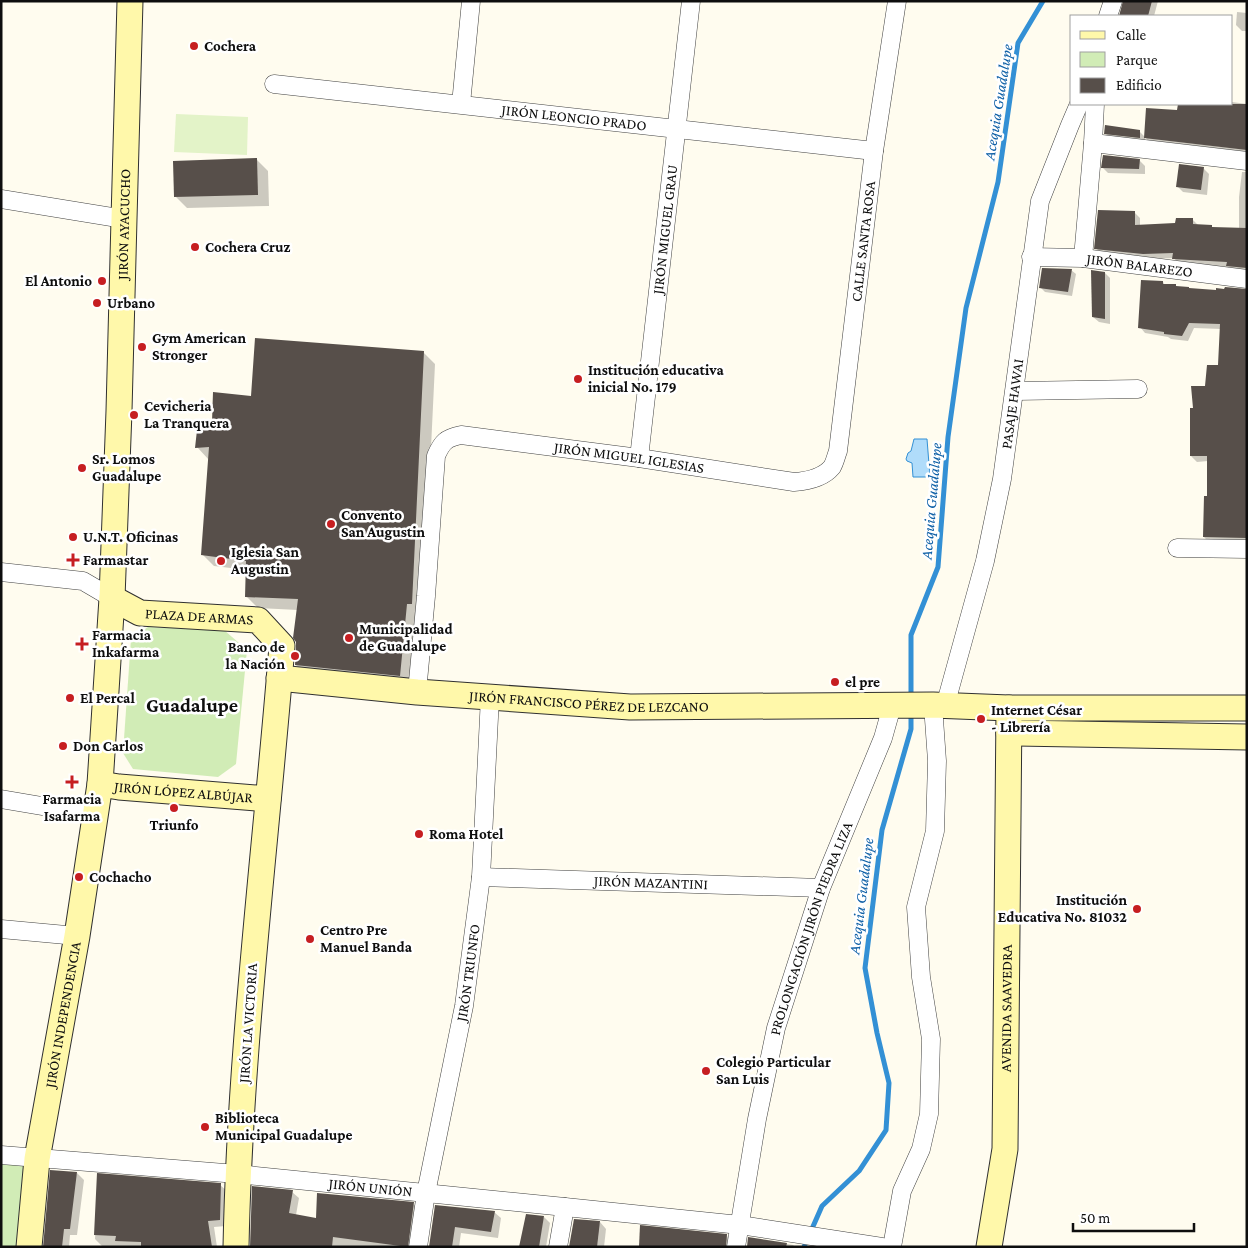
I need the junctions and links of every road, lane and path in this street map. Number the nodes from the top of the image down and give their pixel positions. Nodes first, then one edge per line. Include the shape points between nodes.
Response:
1 (130, 1) edge
2 (471, 1) edge
3 (691, 1) edge
4 (897, 1) edge
5 (1112, 1) edge
6 (1108, 15) edge
7 (274, 84) dead end
8 (461, 104) junction
9 (1079, 105) edge
10 (1095, 105) edge
11 (676, 129) junction
12 (1093, 143) junction
13 (874, 151) junction
14 (1247, 161) edge
15 (1, 199) edge
16 (124, 219) junction
17 (1031, 257) junction
18 (1083, 258) junction
19 (1247, 279) edge
20 (1138, 389) dead end
21 (1014, 391) junction
22 (639, 458) junction
23 (820, 476) joint
24 (1177, 548) dead end
25 (1247, 549) edge
26 (1, 572) edge
27 (112, 598) junction
28 (279, 678) junction
29 (417, 692) junction
30 (490, 697) junction
31 (917, 706) junction
32 (1008, 708) junction
33 (1247, 708) edge
34 (1009, 733) junction
35 (1247, 737) edge
36 (100, 784) junction
37 (1, 799) edge
38 (268, 799) junction
39 (96, 814) junction
40 (481, 877) junction
41 (821, 888) junction
42 (1, 929) edge
43 (77, 936) junction
44 (1, 1156) edge
45 (37, 1159) junction
46 (237, 1174) junction
47 (426, 1193) junction
48 (565, 1207) junction
49 (740, 1225) junction
50 (29, 1247) edge
51 (236, 1247) edge
52 (418, 1247) edge
53 (558, 1247) edge
54 (736, 1247) edge
55 (882, 1247) edge
56 (892, 1247) edge
57 (989, 1247) edge

1 - 16 street, JIRÓN AYACUCHO
2 - 8 street
3 - 11 street, JIRÓN MIGUEL GRAU
4 - 13 street, CALLE SANTA ROSA
5 - 6 street
7 - 8 street, JIRÓN LEONCIO PRADO
8 - 11 street, JIRÓN LEONCIO PRADO
9 - 17 street, PASAJE HAWAI via 1040,201
10 - 12 street
11 - 13 street, JIRÓN LEONCIO PRADO
11 - 22 street, JIRÓN MIGUEL GRAU
12 - 14 street
12 - 18 street
13 - 23 street, CALLE SANTA ROSA via 838,451 832,467
15 - 16 street
16 - 27 street, JIRÓN AYACUCHO
17 - 18 street, JIRÓN BALAREZO
17 - 21 street, PASAJE HAWAI
18 - 19 street, JIRÓN BALAREZO
20 - 21 street
21 - 31 street, PASAJE HAWAI via 1002,479 985,561
22 - 23 street, JIRÓN MIGUEL IGLESIAS via 794,482
22 - 29 street, JIRÓN MIGUEL IGLESIAS via 461,435 450,437 441,444 436,456
24 - 25 street
26 - 27 street via 83,581
27 - 28 street, PLAZA DE ARMAS via 140,613 258,620 282,646
27 - 36 street
28 - 29 street, JIRÓN FRANCISCO PÉREZ DE LEZCANO
28 - 38 street, PLAZA DE ARMAS
29 - 30 street, JIRÓN FRANCISCO PÉREZ DE LEZCANO
30 - 31 street, JIRÓN FRANCISCO PÉREZ DE LEZCANO via 630,707
30 - 40 street, JIRÓN TRIUNFO
31 - 32 street, JIRÓN FRANCISCO PÉREZ DE LEZCANO
31 - 41 street, PROLONGACIÓN JIRÓN PIEDRA LIZA via 883,738
31 - 56 street via 937,761 935,830 916,907 921,977 931,1039 929,1114 921,1149 902,1191
32 - 33 street, JIRÓN FRANCISCO PÉREZ DE LEZCANO
32 - 34 street, AVENIDA SAAVEDRA
34 - 35 street
34 - 57 street, AVENIDA SAAVEDRA via 1005,1149
36 - 38 street, JIRÓN LÓPEZ ALBÚJAR
36 - 39 street, JIRÓN INDEPENDENCIA
37 - 39 street
38 - 46 street, JIRÓN LA VICTORIA
39 - 43 street, JIRÓN INDEPENDENCIA
40 - 41 street, JIRÓN MAZANTINI
40 - 47 street, JIRÓN TRIUNFO via 464,1006
41 - 49 street, PROLONGACIÓN JIRÓN PIEDRA LIZA via 776,1028
42 - 43 street
43 - 45 street, JIRÓN INDEPENDENCIA
44 - 45 street, JIRÓN UNIÓN
45 - 46 street, JIRÓN UNIÓN
45 - 50 street, JIRÓN INDEPENDENCIA
46 - 47 street, JIRÓN UNIÓN
46 - 51 street, JIRÓN LA VICTORIA
47 - 48 street, JIRÓN UNIÓN
47 - 52 street, JIRÓN TRIUNFO
48 - 49 street, JIRÓN UNIÓN
48 - 53 street
49 - 54 street, PROLONGACIÓN JIRÓN PIEDRA LIZA
49 - 55 street, JIRÓN UNIÓN

